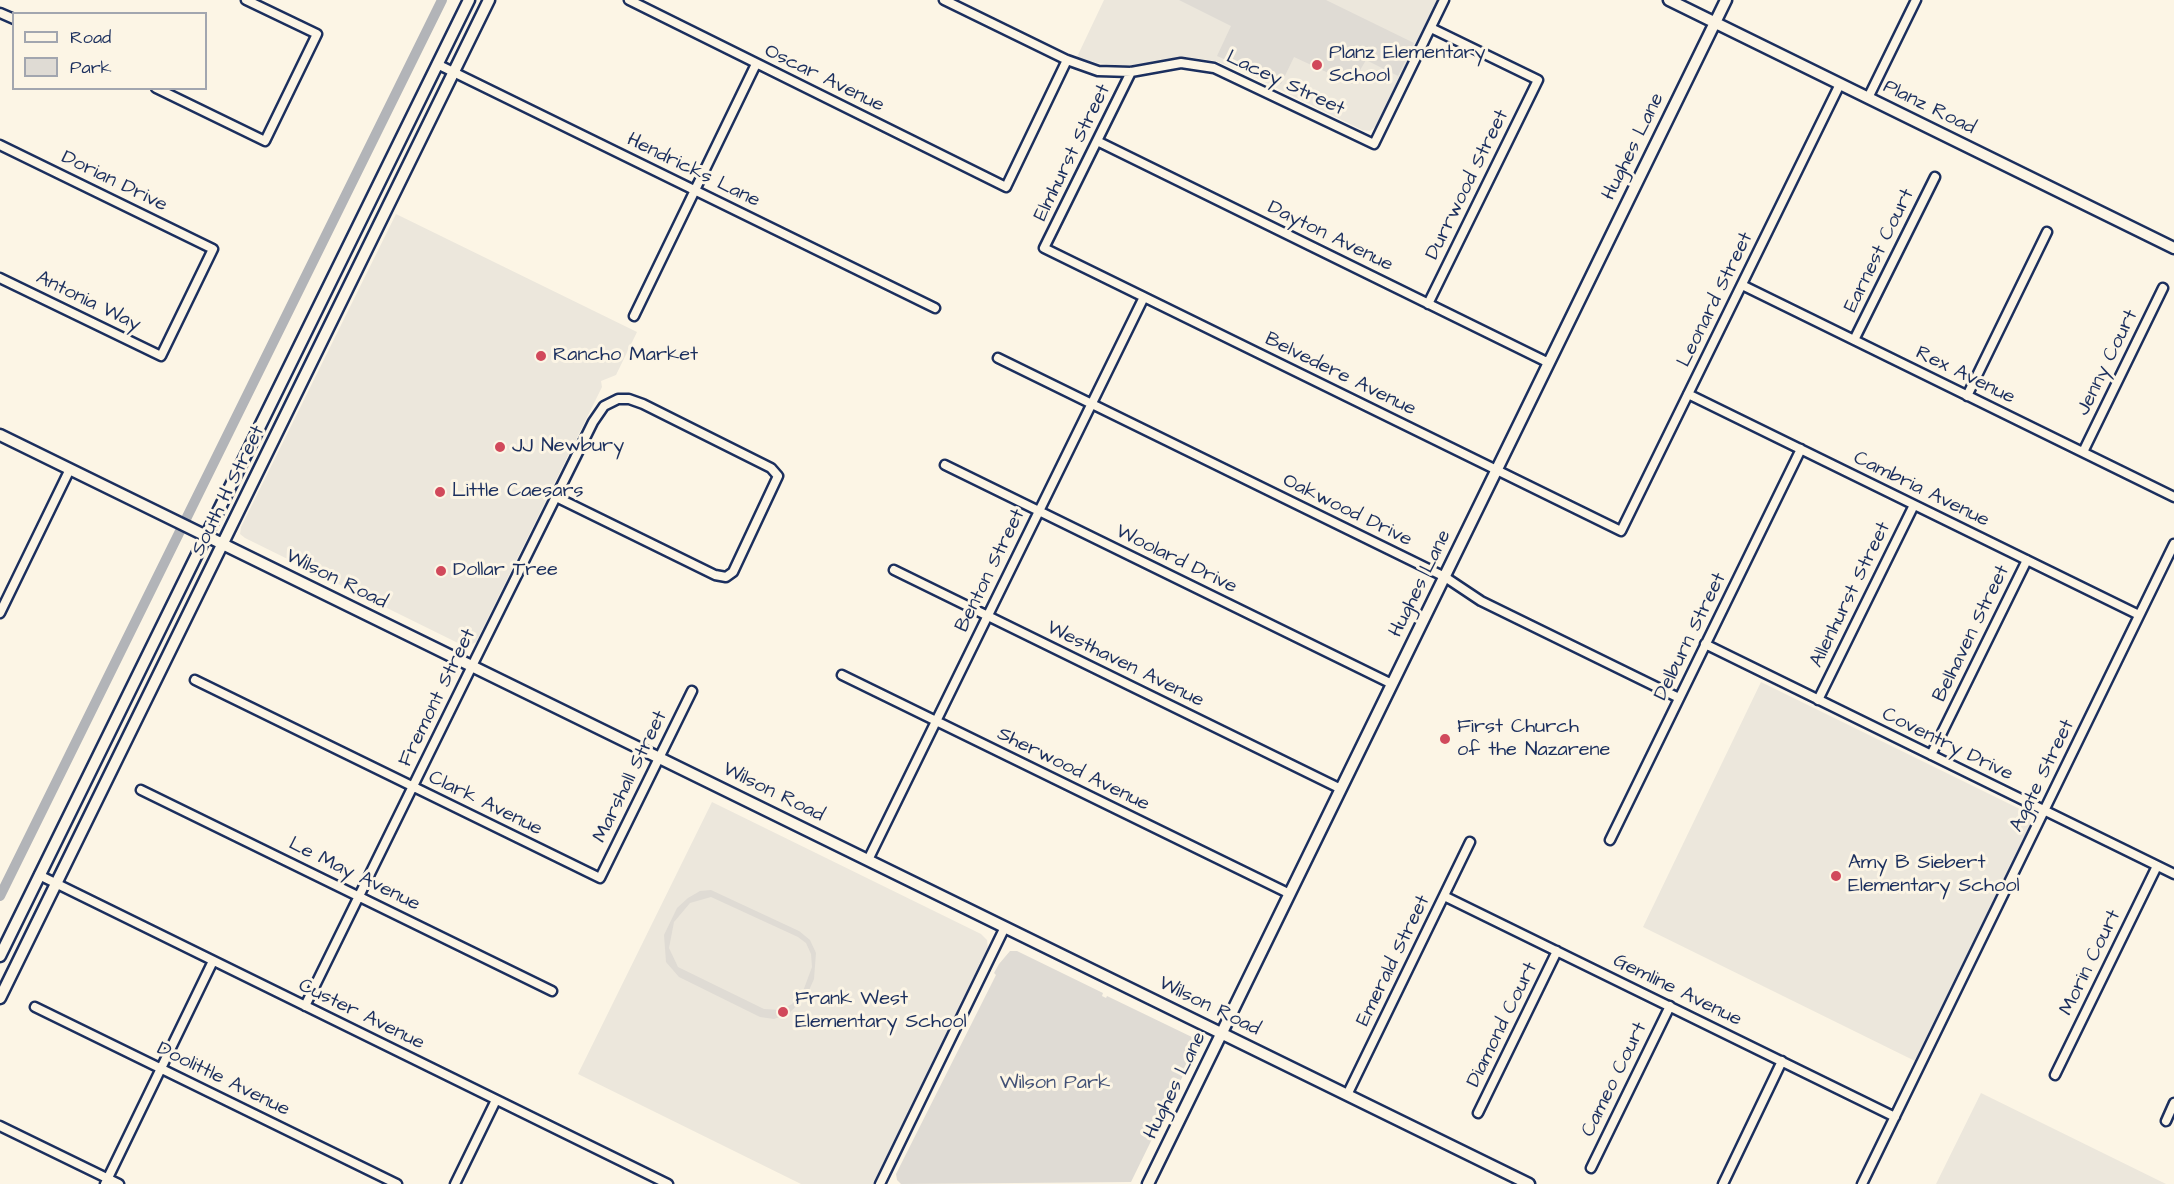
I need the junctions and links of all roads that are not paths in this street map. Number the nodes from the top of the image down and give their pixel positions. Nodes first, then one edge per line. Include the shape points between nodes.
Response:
1 (246, 0) edge
2 (468, 0) edge
3 (489, 0) edge
4 (944, 0) edge
5 (1444, 0) edge
6 (1669, 0) edge
7 (1726, 0) edge
8 (1916, 0) edge
9 (628, 1) edge
10 (1715, 23) junction
11 (1431, 28) junction
12 (1066, 60) junction
13 (437, 64) junction
14 (756, 64) junction
15 (1131, 72) junction
16 (453, 73) junction
17 (1840, 84) junction
18 (160, 90) edge
19 (1868, 98) junction
20 (1097, 141) junction
21 (0, 145) edge
22 (1935, 177) dead end
23 (694, 190) junction
24 (2048, 232) dead end
25 (1044, 248) joint
26 (2174, 248) edge
27 (0, 278) edge
28 (1742, 285) junction
29 (2163, 288) dead end
30 (1144, 297) junction
31 (1428, 304) junction
32 (934, 308) dead end
33 (634, 316) dead end
34 (1854, 340) junction
35 (161, 356) joint
36 (998, 358) dead end
37 (1549, 363) junction
38 (1688, 394) junction
39 (1967, 396) junction
40 (1092, 404) junction
41 (0, 435) edge
42 (1801, 449) junction
43 (2083, 452) junction
44 (945, 465) dead end
45 (70, 470) junction
46 (1497, 470) junction
47 (556, 497) junction
48 (2174, 497) edge
49 (1914, 505) junction
50 (1039, 511) junction
51 (1621, 531) joint
52 (206, 536) junction
53 (223, 544) junction
54 (2174, 544) edge
55 (2027, 560) junction
56 (894, 570) dead end
57 (1445, 577) junction
58 (0, 613) edge
59 (2139, 615) junction
60 (987, 616) junction
61 (1705, 644) junction
62 (472, 666) junction
63 (842, 675) dead end
64 (195, 680) dead end
65 (1392, 684) junction
66 (692, 691) dead end
67 (1679, 698) junction
68 (1818, 700) junction
69 (936, 721) junction
70 (1931, 755) junction
71 (661, 758) junction
72 (413, 786) junction
73 (1341, 789) junction
74 (141, 790) dead end
75 (2044, 811) junction
76 (1610, 840) dead end
77 (1470, 842) dead end
78 (868, 860) junction
79 (2157, 866) junction
80 (2174, 874) edge
81 (39, 875) junction
82 (600, 878) joint
83 (55, 884) junction
84 (1290, 894) junction
85 (359, 896) junction
86 (1444, 896) junction
87 (1005, 927) junction
88 (1557, 951) junction
89 (0, 956) edge
90 (213, 961) junction
91 (552, 991) dead end
92 (0, 998) edge
93 (305, 1006) junction
94 (1670, 1006) junction
95 (35, 1007) dead end
96 (1222, 1034) junction
97 (1782, 1061) junction
98 (161, 1068) junction
99 (2055, 1075) dead end
100 (1347, 1095) junction
101 (496, 1100) junction
102 (2174, 1103) edge
103 (1478, 1113) dead end
104 (1895, 1117) junction
105 (2166, 1121) dead end
106 (0, 1126) edge
107 (1590, 1168) dead end
108 (106, 1181) edge
109 (119, 1184) edge
110 (397, 1184) edge
111 (455, 1184) edge
112 (668, 1184) edge
113 (880, 1184) edge
114 (1148, 1184) edge
115 (1529, 1184) edge
116 (1723, 1184) edge
117 (1862, 1184) edge

1 - 18 street via 317,34 265,141
2 - 13 street, South H Street
3 - 16 street, South H Street
4 - 12 street, Lacey Street
5 - 11 street
6 - 10 street, Planz Road
7 - 10 street, Hughes Lane
8 - 19 street
9 - 14 street, Oscar Avenue
10 - 17 street, Planz Road
10 - 37 street, Hughes Lane
11 - 15 street, Lacey Street via 1374,144 1214,68 1181,63
11 - 31 street, Durrwood Street via 1538,80
12 - 14 street, Oscar Avenue via 1006,187
12 - 15 street, Lacey Street via 1098,71
13 - 16 street, Hendricks Lane
13 - 52 street, South H Street
14 - 23 street
15 - 20 street, Elmhurst Street
16 - 23 street, Hendricks Lane
16 - 53 street, South H Street
17 - 19 street, Planz Road
17 - 28 street, Leonard Street
19 - 26 street, Planz Road
20 - 25 street, Elmhurst Street
20 - 31 street, Dayton Avenue
21 - 35 street, Dorian Drive via 213,249
22 - 34 street, Earnest Court
23 - 32 street, Hendricks Lane
23 - 33 street
24 - 39 street
25 - 30 street, Belvedere Avenue
27 - 35 street, Antonia Way
28 - 34 street, Rex Avenue
28 - 38 street, Leonard Street
29 - 43 street, Jenny Court
30 - 40 street, Benton Street
30 - 46 street, Belvedere Avenue
31 - 37 street, Dayton Avenue
34 - 39 street, Rex Avenue
36 - 40 street, Oakwood Drive
37 - 46 street, Hughes Lane
38 - 42 street, Cambria Avenue
38 - 51 street, Leonard Street
39 - 43 street, Rex Avenue
40 - 50 street, Benton Street
40 - 57 street, Oakwood Drive
41 - 45 street, Wilson Road
42 - 49 street, Cambria Avenue
42 - 61 street, Delburn Street
43 - 48 street, Rex Avenue
44 - 50 street, Woolard Drive
45 - 52 street, Wilson Road
45 - 58 street
46 - 51 street, Belvedere Avenue
46 - 57 street, Hughes Lane
47 - 47 street, Fremont Street via 593,422 604,406 618,399 643,404 775,471 776,482 733,572 726,576 715,575
47 - 62 street, Fremont Street
49 - 55 street, Cambria Avenue
49 - 68 street, Allenhurst Street
50 - 60 street, Benton Street
50 - 65 street, Woolard Drive
52 - 53 street, Wilson Road
52 - 81 street, South H Street
53 - 62 street, Wilson Road
53 - 83 street, South H Street
54 - 59 street, Agate Street
55 - 59 street, Cambria Avenue
55 - 70 street, Belhaven Street
56 - 60 street, Westhaven Avenue
57 - 65 street, Hughes Lane
57 - 67 street, Oakwood Drive via 1481,601
59 - 75 street, Agate Street
60 - 69 street, Benton Street
60 - 73 street, Westhaven Avenue
61 - 67 street, Delburn Street
61 - 68 street, Coventry Drive
62 - 71 street, Wilson Road
62 - 72 street, Fremont Street
63 - 69 street, Sherwood Avenue
64 - 72 street, Clark Avenue
65 - 73 street, Hughes Lane
66 - 71 street, Marshall Street
67 - 76 street, Delburn Street
68 - 70 street, Coventry Drive
69 - 78 street, Benton Street
69 - 84 street, Sherwood Avenue
70 - 75 street, Coventry Drive
71 - 78 street, Wilson Road
71 - 82 street, Marshall Street
72 - 82 street, Clark Avenue
72 - 85 street, Fremont Street
73 - 84 street, Hughes Lane
74 - 85 street, Le May Avenue
75 - 79 street, Coventry Drive
75 - 104 street, Agate Street
77 - 86 street, Emerald Street
78 - 87 street, Wilson Road
79 - 80 street, Coventry Drive
79 - 99 street, Morin Court
81 - 83 street, Custer Avenue
81 - 89 street, South H Street
83 - 90 street, Custer Avenue
83 - 92 street, South H Street
84 - 96 street, Hughes Lane
85 - 91 street, Le May Avenue
85 - 93 street, Fremont Street
86 - 88 street, Gemline Avenue
86 - 100 street, Emerald Street
87 - 96 street, Wilson Road
87 - 113 street
88 - 94 street, Gemline Avenue
88 - 103 street, Diamond Court
90 - 93 street, Custer Avenue
90 - 98 street
93 - 101 street, Custer Avenue
94 - 97 street, Gemline Avenue
94 - 107 street, Cameo Court
95 - 98 street, Doolittle Avenue
96 - 100 street, Wilson Road
96 - 114 street, Hughes Lane
97 - 104 street, Gemline Avenue
97 - 116 street
98 - 108 street
98 - 110 street, Doolittle Avenue
100 - 115 street, Wilson Road
101 - 111 street
101 - 112 street, Custer Avenue
102 - 105 street
104 - 117 street, Agate Street
106 - 108 street
108 - 109 street

